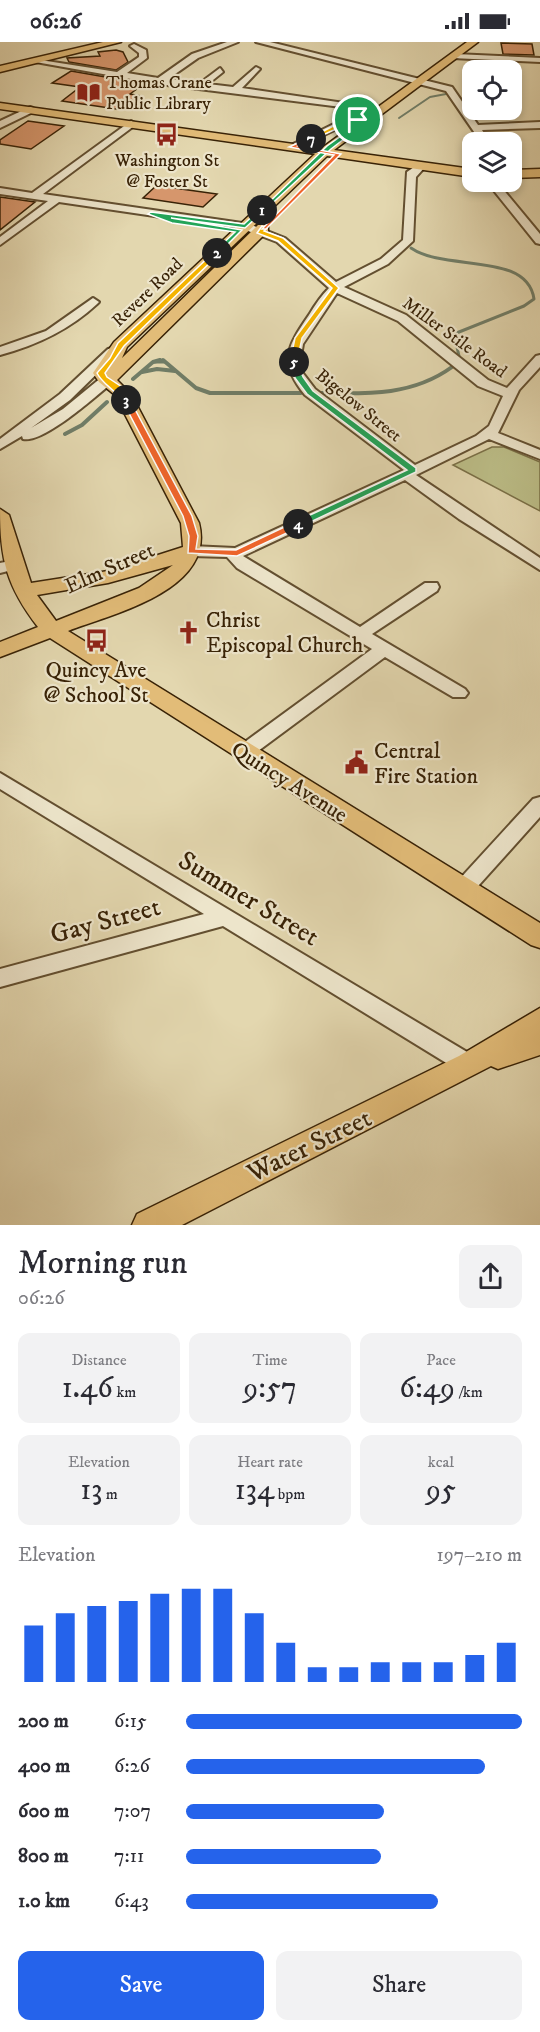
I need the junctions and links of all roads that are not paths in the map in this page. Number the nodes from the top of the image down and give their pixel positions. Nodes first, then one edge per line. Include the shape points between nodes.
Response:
1 (116, 42) edge
2 (234, 42) edge
3 (260, 42) edge
4 (473, 42) edge
5 (487, 42) edge
6 (135, 46) dead end
7 (461, 56) junction
8 (540, 60) edge
9 (34, 61) junction
10 (0, 69) edge
11 (256, 69) dead end
12 (220, 70) dead end
13 (119, 75) junction
14 (159, 81) junction
15 (427, 82) junction
16 (201, 86) junction
17 (234, 91) junction
18 (0, 106) edge
19 (30, 110) junction
20 (381, 110) junction
21 (368, 119) junction
22 (131, 124) junction
23 (0, 125) edge
24 (540, 125) edge
25 (478, 132) edge
26 (502, 132) edge
27 (540, 134) edge
28 (522, 135) edge
29 (292, 147) junction
30 (324, 152) junction
31 (338, 154) junction
32 (420, 167) junction
33 (462, 172) edge
34 (540, 173) edge
35 (522, 174) edge
36 (0, 190) edge
37 (500, 192) edge
38 (35, 195) junction
39 (57, 199) junction
40 (520, 218) junction
41 (540, 219) edge
42 (248, 230) junction
43 (1, 241) edge
44 (540, 241) edge
45 (336, 288) junction
46 (93, 302) dead end
47 (120, 345) junction
48 (0, 351) edge
49 (540, 359) edge
50 (107, 380) junction
51 (509, 394) junction
52 (489, 434) junction
53 (0, 447) edge
54 (540, 455) edge
55 (409, 472) junction
56 (0, 515) edge
57 (191, 551) junction
58 (232, 554) junction
59 (540, 565) edge
60 (7, 567) edge
61 (431, 587) dead end
62 (24, 589) junction
63 (48, 626) junction
64 (360, 635) junction
65 (0, 639) edge
66 (384, 649) junction
67 (0, 650) edge
68 (459, 693) dead end
69 (244, 752) junction
70 (0, 780) edge
71 (540, 804) edge
72 (462, 889) junction
73 (225, 916) junction
74 (540, 937) edge
75 (0, 978) edge
76 (540, 1020) edge
77 (540, 1042) edge
78 (469, 1065) junction
79 (148, 1225) edge

1 - 9 main road
2 - 14 street via 195,56
3 - 15 street
4 - 7 main road
5 - 7 main road
6 - 13 street via 144,55
7 - 8 street
7 - 15 main road
9 - 10 main road
9 - 13 street
11 - 17 street
12 - 16 street
13 - 14 street
14 - 16 street
15 - 20 main road
15 - 25 street via 453,92
15 - 31 main road
16 - 17 street
17 - 20 street
18 - 19 main road
19 - 22 main road
19 - 23 street
20 - 21 main road
21 - 29 street via 352,120
21 - 30 main road
22 - 29 main road
22 - 38 street
24 - 26 street
27 - 28 street
29 - 30 main road
30 - 31 main road
30 - 42 main road
31 - 32 main road
31 - 42 main road
32 - 33 main road
32 - 45 street, Bigelow Street via 411,177 406,243 392,256
34 - 35 main road
36 - 38 street, Miller Stile Road
37 - 40 street
38 - 39 street, Miller Stile Road
39 - 42 street, Miller Stile Road via 172,221
39 - 43 street
40 - 41 street
40 - 44 street
42 - 45 street, Miller Stile Road via 280,240
42 - 47 main road, Revere Road
42 - 50 main road, Revere Road
45 - 51 street, Miller Stile Road via 402,318 483,383
45 - 55 street, Bigelow Street via 296,342 296,372 315,397
46 - 48 street via 52,334
47 - 50 main road via 101,373
47 - 53 street, Revere Road via 65,397
49 - 51 street
50 - 53 street via 53,422
50 - 57 main road via 123,394 188,516 194,536
51 - 52 street via 497,425
52 - 54 street
52 - 55 street
55 - 58 street
55 - 59 street, Bigelow Street via 464,516
56 - 60 main road
57 - 58 street
57 - 62 main road via 142,568
57 - 63 main road, Elm Street via 184,567 166,583
58 - 64 street via 242,565
60 - 62 main road
61 - 64 street
62 - 63 main road via 32,607
63 - 65 main road
63 - 67 main road
63 - 69 main road, Quincy Avenue
64 - 66 street
66 - 68 street
66 - 69 street
69 - 72 main road, Quincy Avenue
70 - 73 street, Summer Street
71 - 72 street
72 - 74 main road, Quincy Avenue
73 - 75 street, Gay Street
73 - 78 street, Summer Street
76 - 78 main road, Water Street
77 - 78 main road, Water Street
78 - 79 main road, Water Street

